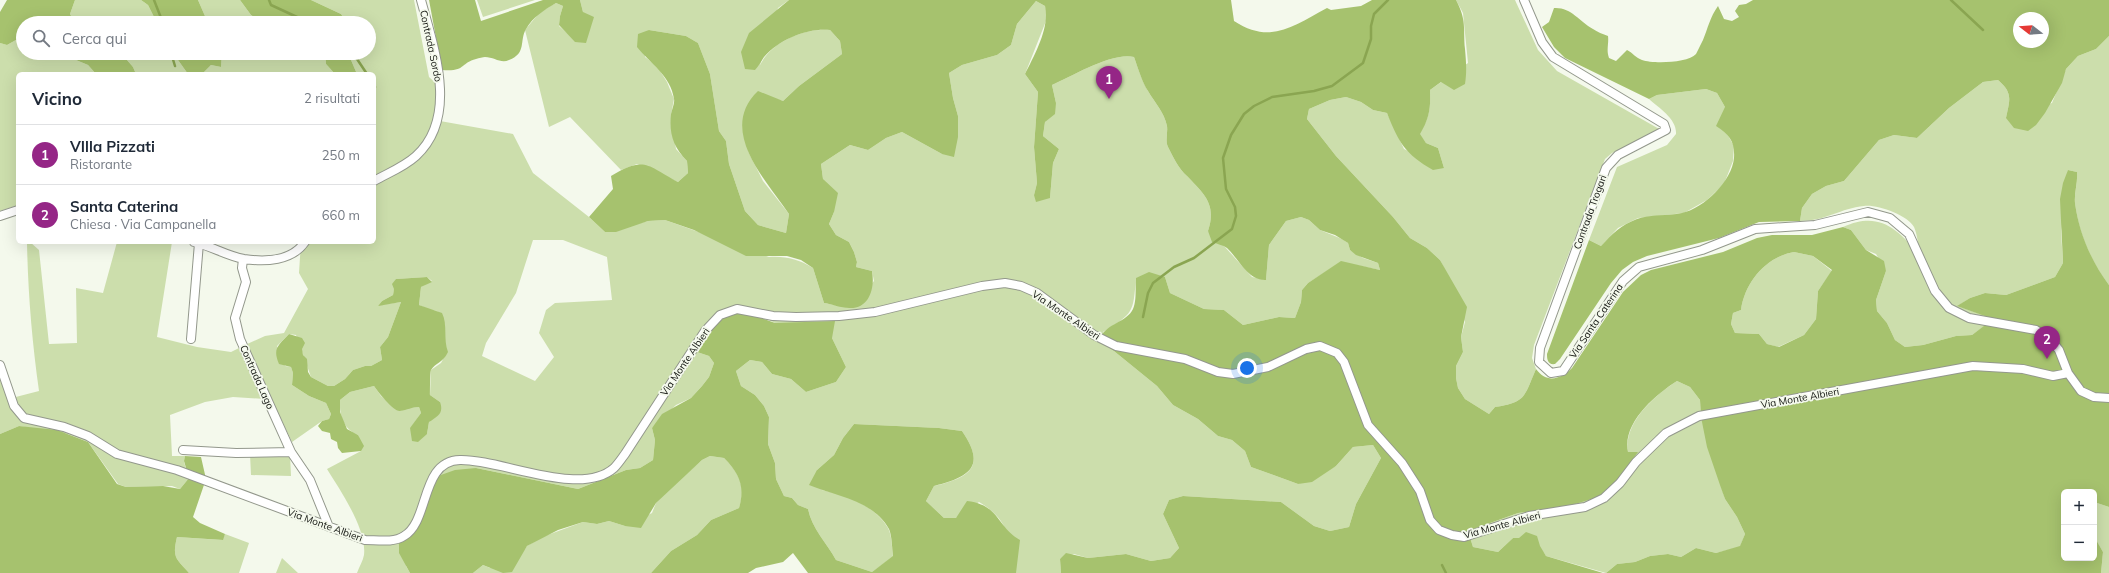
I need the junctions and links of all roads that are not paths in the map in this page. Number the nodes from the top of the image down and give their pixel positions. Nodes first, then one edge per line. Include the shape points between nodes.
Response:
1 (421, 0) edge
2 (1524, 0) edge
3 (376, 180) edge
4 (16, 211) edge
5 (0, 216) edge
6 (200, 244) edge
7 (203, 244) edge
8 (303, 244) edge
9 (243, 259) junction
10 (191, 339) dead end
11 (0, 365) edge
12 (1551, 373) joint
13 (2068, 373) junction
14 (2109, 398) edge
15 (183, 450) dead end
16 (291, 452) junction
17 (329, 527) junction

1 - 3 street, Contrada Sordo via 440,83 439,118 430,139 416,156
2 - 12 street, Contrada Trogari via 1542,42 1553,57 1664,124 1666,130 1618,155 1606,168 1540,348 1539,362
4 - 5 street
6 - 10 street
7 - 9 street
8 - 9 street via 295,254 268,260
9 - 16 street, Contrada Lago via 242,268 246,282 235,318 237,327 240,339
11 - 17 street, Via Monte Albieri via 14,406 24,418 64,427 88,436 117,454 177,470
12 - 13 street, Via Santa Caterina via 1563,371 1623,281 1639,267 1702,250 1755,229 1814,226 1868,212 1890,218 1909,234 1935,290 1949,308 1969,318 2036,330 2050,339 2059,350
13 - 14 street via 2081,391 2094,397
13 - 17 street, Via Monte Albieri via 2053,376 2023,369 1973,366 1699,416 1666,433 1604,498 1585,507 1529,516 1464,537 1439,530 1430,520 1420,491 1402,463 1368,425 1344,362 1330,349 1320,346 1306,349 1268,367 1233,374 1218,372 1185,359 1116,346 1094,336 1037,293 1005,283 982,286 875,312 839,316 796,318 773,316 748,309 729,310 720,315 705,331 614,468 599,476 577,480 473,461 456,461 442,467 436,474 414,526 404,537 365,540
15 - 16 street via 236,453
16 - 17 street, Contrada Lago via 310,480

